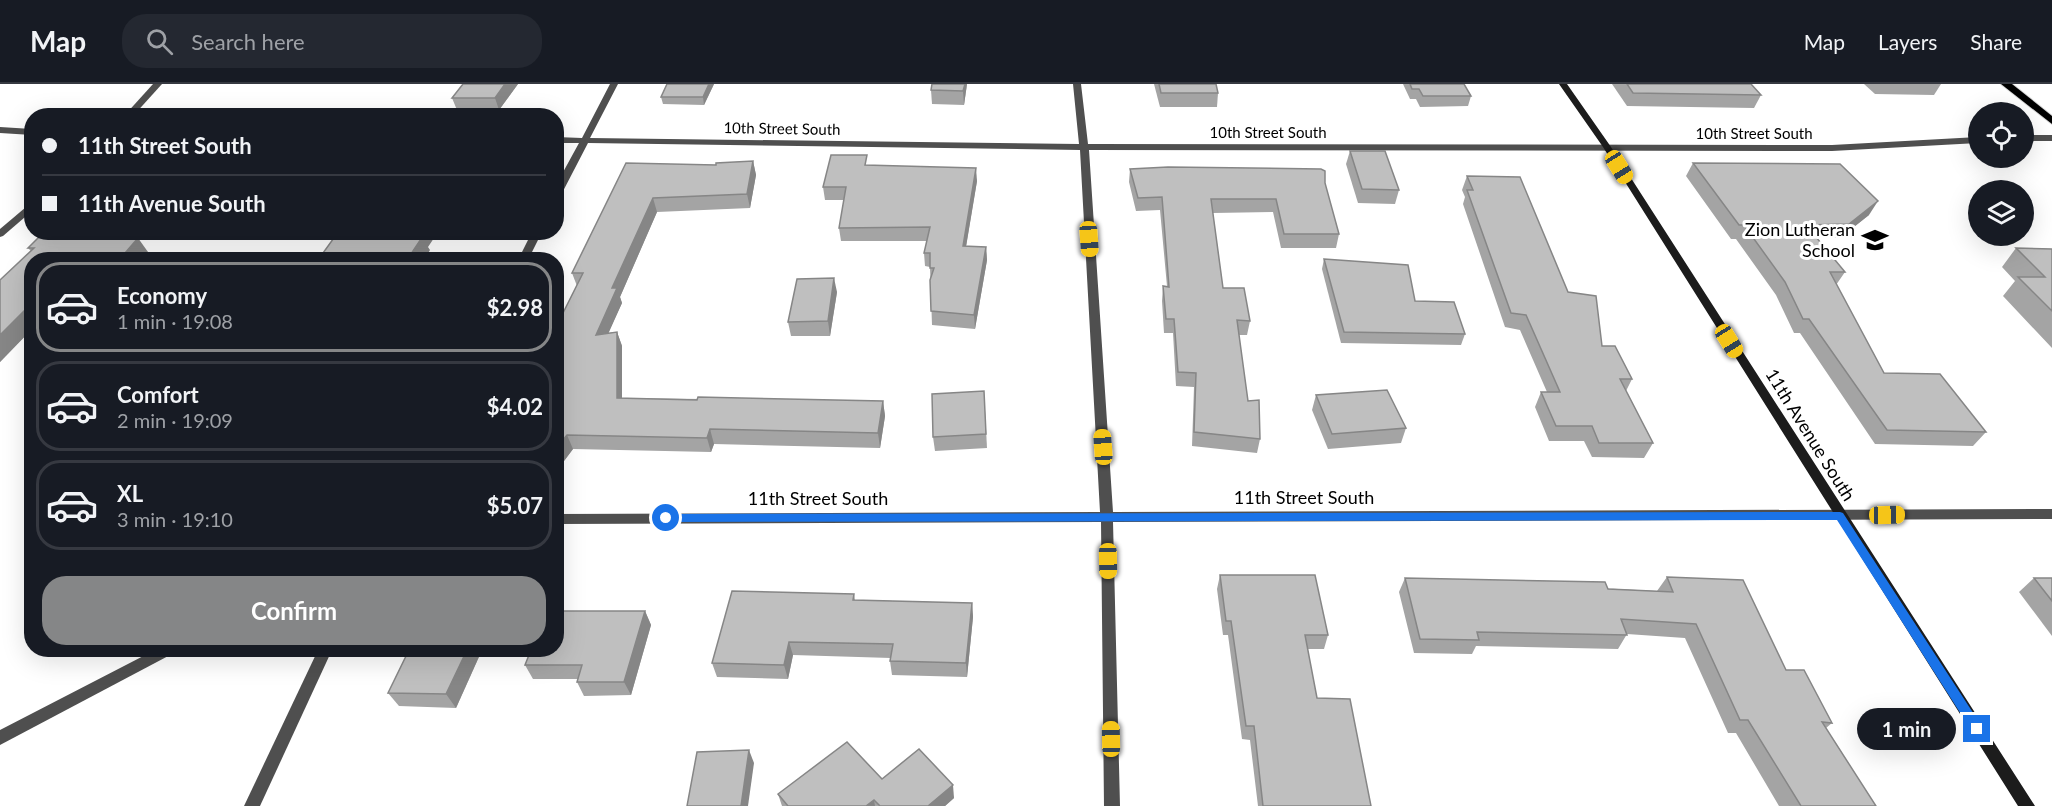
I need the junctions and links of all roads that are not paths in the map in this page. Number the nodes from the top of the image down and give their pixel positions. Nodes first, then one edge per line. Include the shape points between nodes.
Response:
1 (158, 84) edge
2 (614, 84) edge
3 (1077, 84) edge
4 (1563, 84) edge
5 (2006, 84) edge
6 (136, 108) edge
7 (2052, 121) edge
8 (0, 130) edge
9 (24, 132) edge
10 (2034, 138) edge
11 (2052, 138) edge
12 (564, 140) edge
13 (586, 140) junction
14 (1968, 141) edge
15 (1084, 147) junction
16 (1606, 147) junction
17 (564, 180) edge
18 (24, 213) edge
19 (0, 234) edge
20 (2052, 514) edge
21 (1840, 516) junction
22 (1107, 517) junction
23 (564, 519) edge
24 (154, 657) edge
25 (322, 657) edge
26 (0, 738) edge
27 (252, 806) edge
28 (1112, 806) edge
29 (2027, 806) edge

1 - 6 street
2 - 13 street
3 - 15 street
4 - 16 street, 11th Avenue South
5 - 7 main road
8 - 9 street
10 - 11 street
12 - 13 street, 10th Street South
13 - 15 street, 10th Street South
13 - 17 street
14 - 16 street, 10th Street South via 1832,148
15 - 16 street, 10th Street South
15 - 22 street
16 - 21 street, 11th Avenue South
18 - 19 street
20 - 21 street, 11th Street South
21 - 22 street, 11th Street South
21 - 29 street, 11th Avenue South
22 - 23 street, 11th Street South
22 - 28 street
24 - 26 street
25 - 27 street

